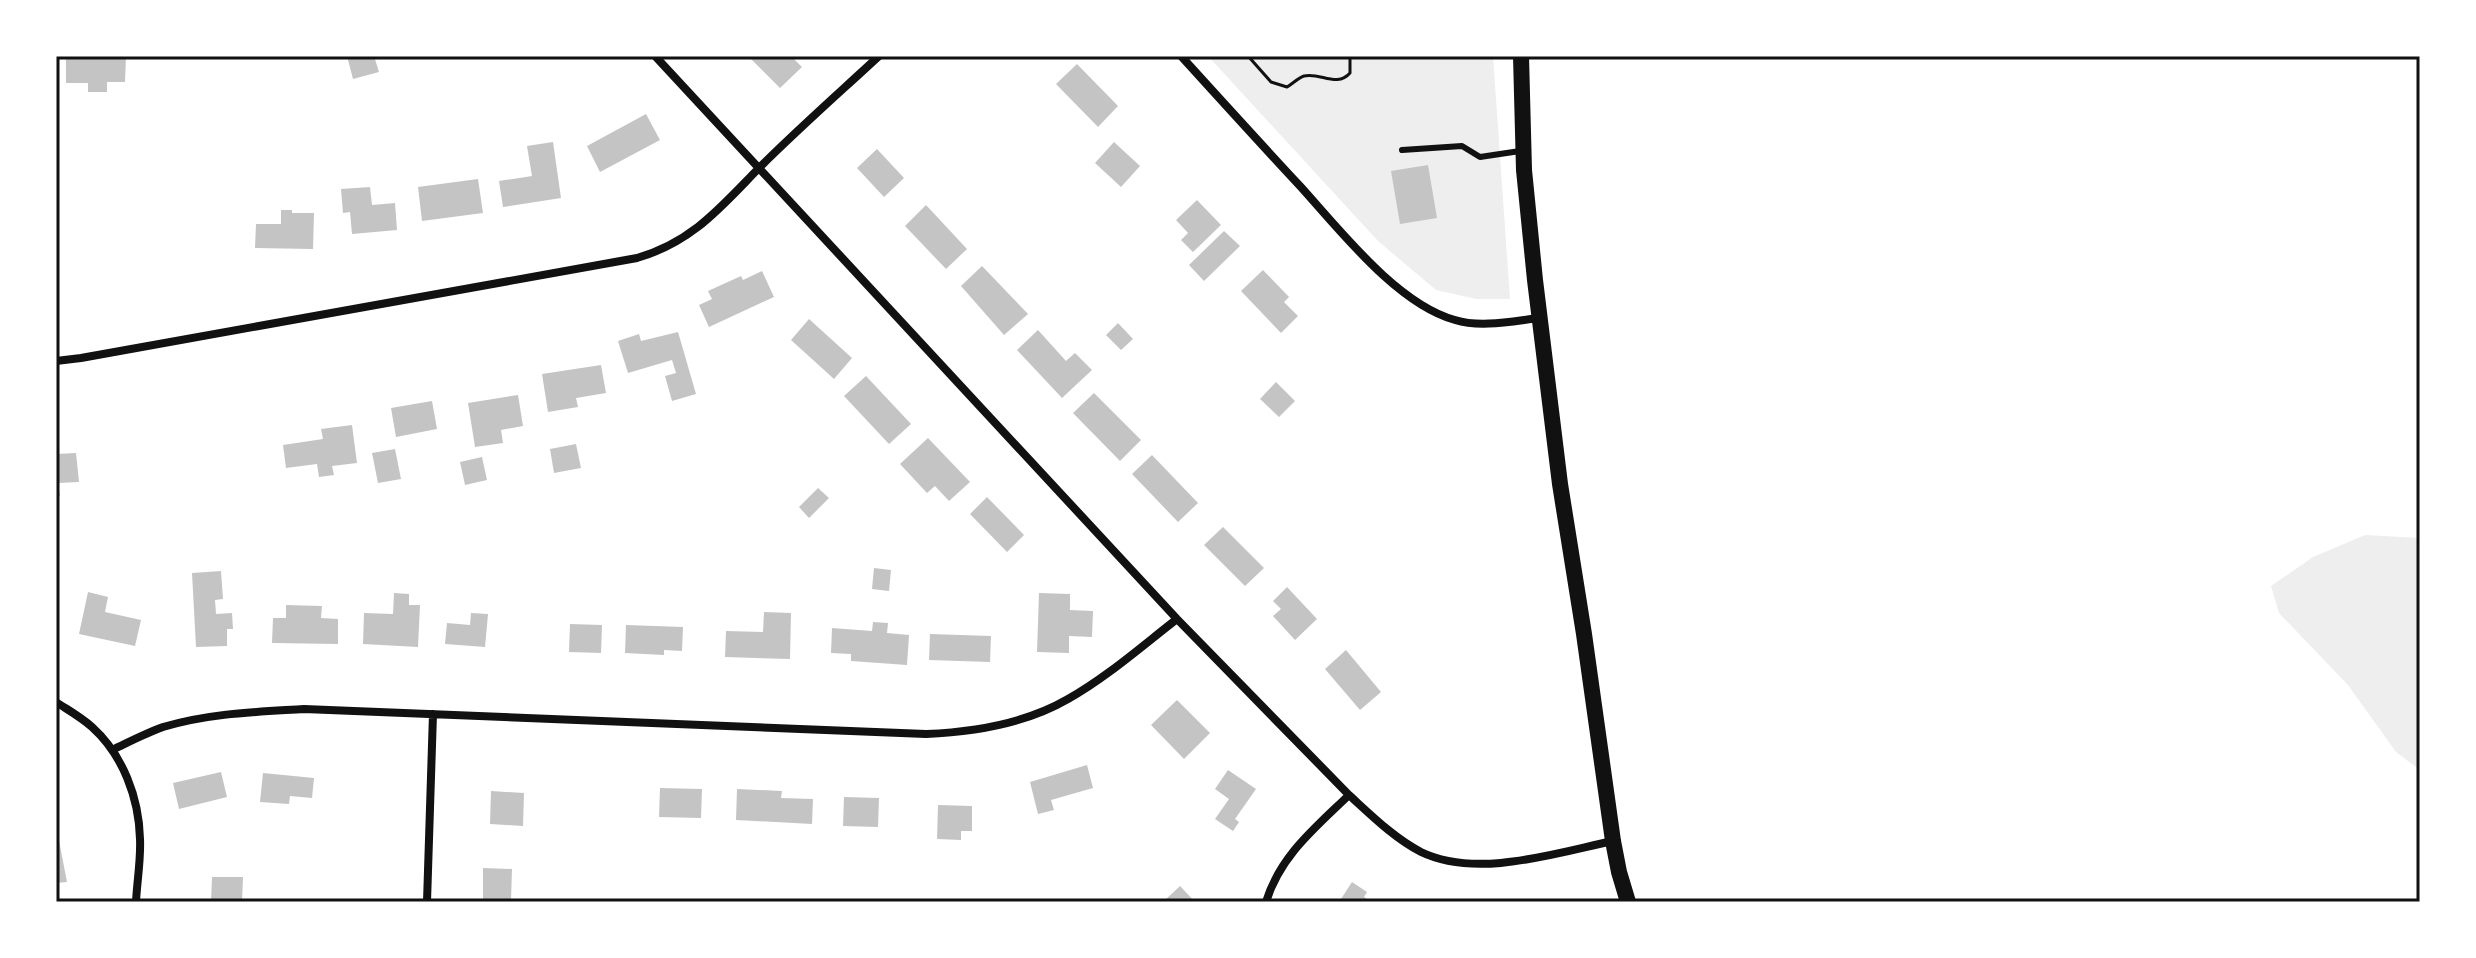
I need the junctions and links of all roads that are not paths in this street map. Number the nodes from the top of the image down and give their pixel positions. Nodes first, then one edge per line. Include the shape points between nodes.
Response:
1 (655, 56) edge
2 (879, 56) edge
3 (1181, 56) edge
4 (1521, 56) edge
5 (1402, 150) dead end
6 (1524, 151) junction
7 (758, 169) junction
8 (1539, 318) junction
9 (56, 361) edge
10 (1177, 619) junction
11 (56, 702) edge
12 (433, 714) junction
13 (112, 750) junction
14 (1349, 795) junction
15 (1613, 841) junction
16 (136, 902) edge
17 (427, 902) edge
18 (1266, 902) edge
19 (1628, 902) edge

1 - 7 street
2 - 7 street
3 - 8 street via 1407,296 1454,320 1499,323
4 - 6 main road
5 - 6 lane via 1462,146 1480,157
6 - 8 main road
7 - 9 street via 680,241 637,258
7 - 10 street
8 - 15 main road
10 - 12 street via 1068,699 979,729 926,734
10 - 14 street
11 - 13 street via 89,723
12 - 13 street via 304,709 218,714 159,728
12 - 17 street
13 - 16 street via 131,787 137,813
14 - 15 street via 1420,851 1457,863 1515,862
14 - 18 street via 1290,853
15 - 19 main road

